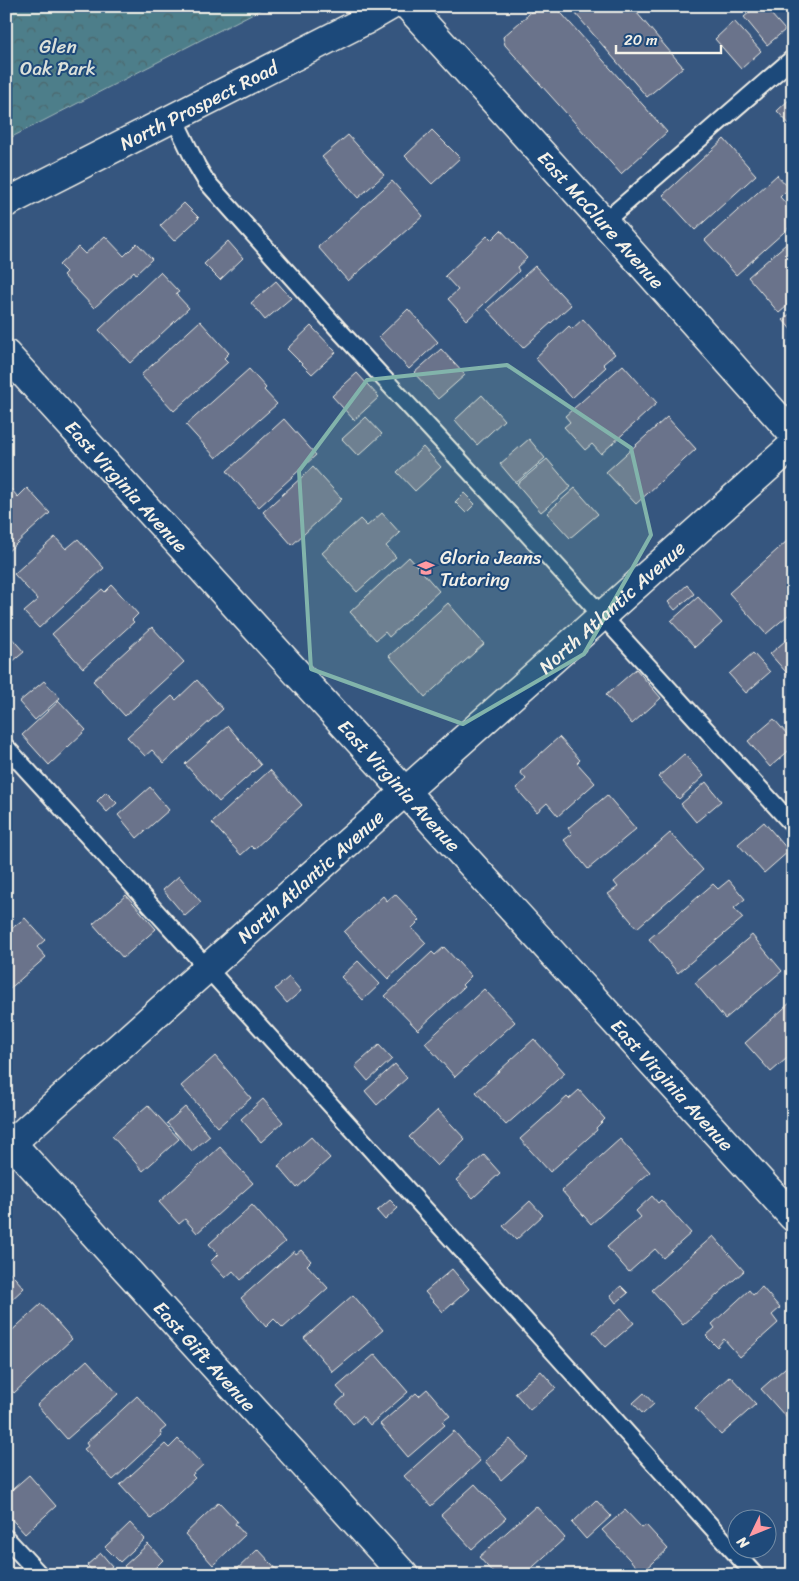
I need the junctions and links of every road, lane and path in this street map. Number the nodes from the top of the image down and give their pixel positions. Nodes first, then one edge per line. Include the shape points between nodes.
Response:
1 (390, 6) edge
2 (408, 6) edge
3 (793, 58) edge
4 (174, 118) junction
5 (6, 203) edge
6 (604, 222) junction
7 (6, 354) edge
8 (793, 434) edge
9 (793, 445) edge
10 (602, 615) junction
11 (6, 747) edge
12 (405, 791) junction
13 (793, 825) edge
14 (208, 968) junction
15 (8, 1143) edge
16 (793, 1217) edge
17 (6, 1538) edge
18 (40, 1575) edge
19 (404, 1575) edge
20 (755, 1575) edge

1 - 4 street, North Prospect Road
2 - 6 street, East McClure Avenue
3 - 6 lane
4 - 5 street, North Prospect Road
4 - 10 lane via 206,180 338,329
6 - 8 street, East McClure Avenue
7 - 12 street, East Virginia Avenue
9 - 10 street, North Atlantic Avenue
10 - 12 street, North Atlantic Avenue
10 - 13 lane
11 - 14 lane
12 - 14 street, North Atlantic Avenue
12 - 16 street, East Virginia Avenue
14 - 15 street, North Atlantic Avenue
14 - 20 lane
15 - 19 street, East Gift Avenue
17 - 18 lane

